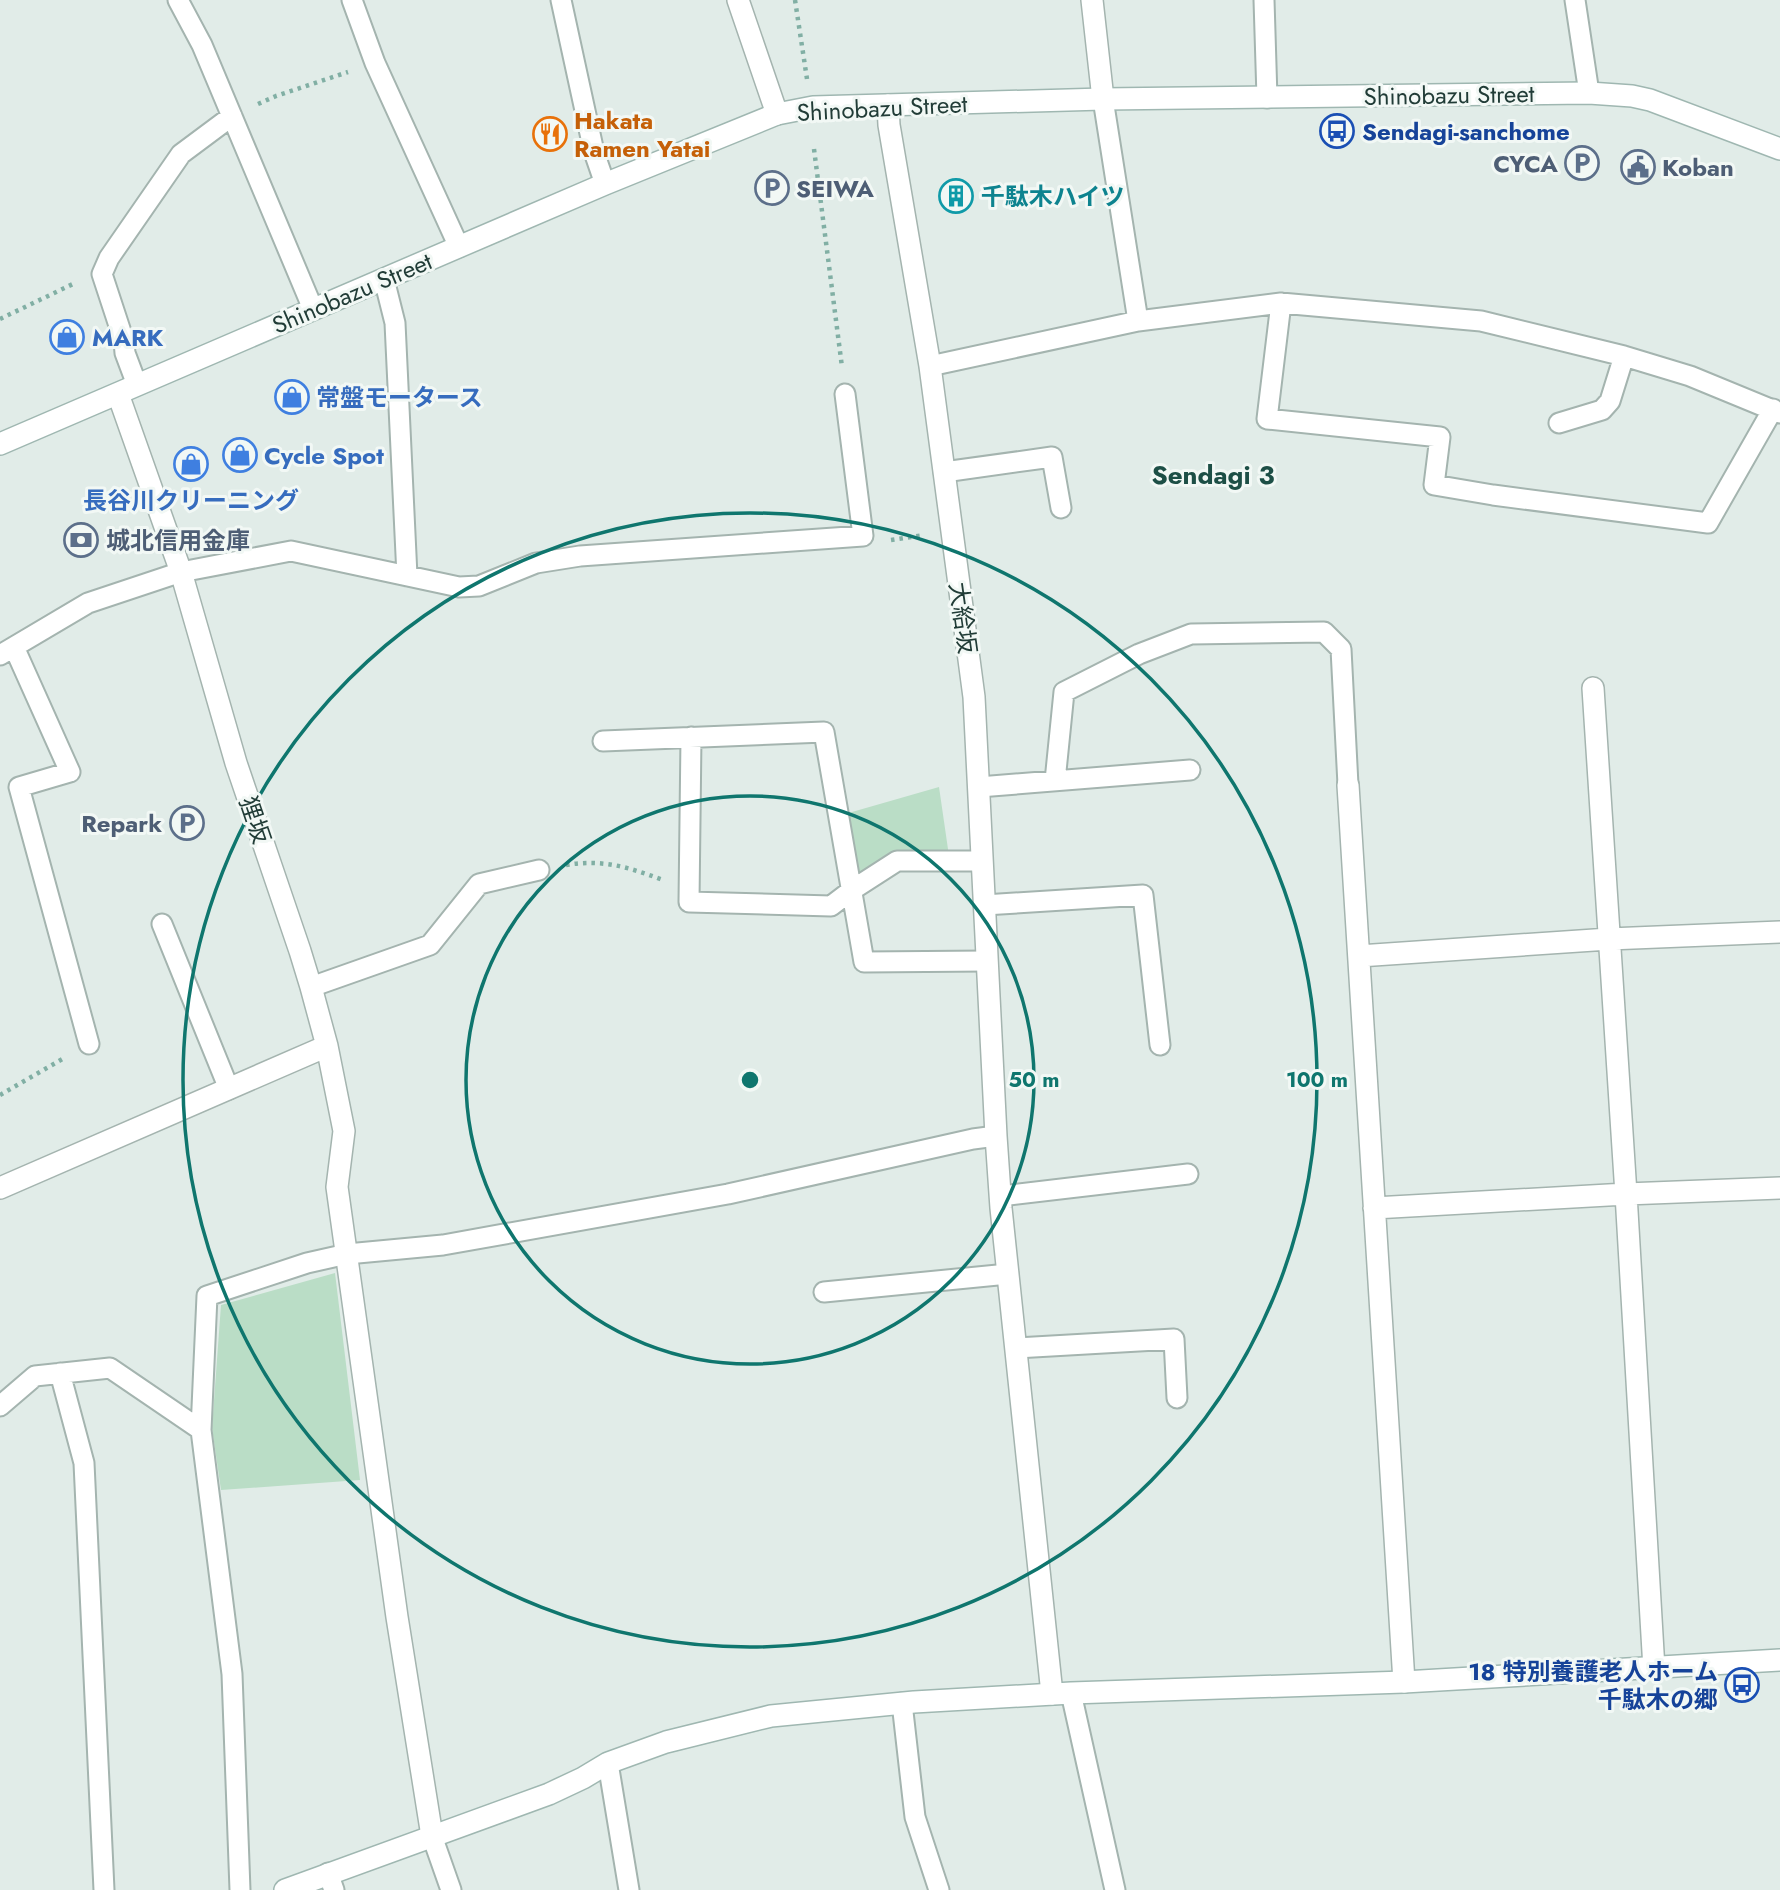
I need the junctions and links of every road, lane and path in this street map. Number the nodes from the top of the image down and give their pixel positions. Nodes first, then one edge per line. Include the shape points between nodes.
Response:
1 (178, 0) edge
2 (352, 0) edge
3 (561, 0) edge
4 (738, 0) edge
5 (795, 0) edge
6 (1092, 0) edge
7 (1264, 0) edge
8 (1575, 0) edge
9 (374, 63) junction
10 (1589, 93) junction
11 (1268, 98) junction
12 (1103, 99) junction
13 (888, 105) junction
14 (813, 107) junction
15 (776, 114) junction
16 (232, 116) junction
17 (814, 149) dead end
18 (1780, 149) edge
19 (605, 184) junction
20 (459, 247) junction
21 (102, 274) junction
22 (384, 279) junction
23 (1281, 303) junction
24 (313, 309) junction
25 (0, 319) edge
26 (1138, 321) junction
27 (1624, 356) junction
28 (930, 366) junction
29 (137, 386) junction
30 (118, 394) junction
31 (845, 394) joint
32 (1776, 411) edge
33 (1559, 423) dead end
34 (0, 444) edge
35 (944, 472) junction
36 (1060, 508) dead end
37 (951, 532) junction
38 (863, 536) junction
39 (181, 572) junction
40 (407, 576) junction
41 (7, 651) edge
42 (1593, 688) dead end
43 (691, 737) junction
44 (603, 741) dead end
45 (1190, 770) dead end
46 (1055, 781) junction
47 (1348, 785) joint
48 (979, 787) junction
49 (982, 861) junction
50 (539, 870) joint
51 (690, 890) junction
52 (852, 890) junction
53 (985, 905) junction
54 (162, 924) dead end
55 (1780, 932) edge
56 (1609, 939) junction
57 (1359, 956) junction
58 (987, 961) junction
59 (311, 987) junction
60 (89, 1044) joint
61 (1160, 1045) dead end
62 (327, 1046) junction
63 (229, 1089) junction
64 (0, 1095) edge
65 (996, 1136) junction
66 (1188, 1174) dead end
67 (0, 1188) edge
68 (1780, 1188) edge
69 (1626, 1194) junction
70 (1001, 1196) junction
71 (1374, 1208) junction
72 (347, 1254) junction
73 (1008, 1274) junction
74 (824, 1292) dead end
75 (1016, 1348) junction
76 (60, 1373) junction
77 (1177, 1398) dead end
78 (0, 1406) edge
79 (201, 1430) junction
80 (1780, 1660) edge
81 (1654, 1669) junction
82 (1404, 1682) junction
83 (1062, 1694) junction
84 (902, 1703) junction
85 (608, 1763) junction
86 (432, 1836) junction
87 (331, 1882) edge
88 (104, 1890) edge
89 (240, 1890) edge
90 (285, 1890) edge
91 (451, 1890) edge
92 (629, 1890) edge
93 (939, 1890) edge
94 (1115, 1890) edge

1 - 16 lane
2 - 9 lane
3 - 19 lane
4 - 15 street
5 - 14 path
6 - 12 street
7 - 11 lane
8 - 10 lane
9 - 16 path
9 - 20 lane
10 - 11 street, Shinobazu Street
10 - 18 street, Shinobazu Street via 1650,100
11 - 12 street, Shinobazu Street
12 - 13 street, Shinobazu Street
12 - 26 lane
13 - 14 street, Shinobazu Street
13 - 28 street, 大給坂
14 - 15 street, Shinobazu Street
15 - 19 street, Shinobazu Street
16 - 21 lane via 181,154
16 - 24 lane
17 - 31 path
19 - 20 street, Shinobazu Street
20 - 22 street, Shinobazu Street
21 - 25 path
21 - 29 lane
22 - 24 street, Shinobazu Street
22 - 40 lane via 395,323
23 - 26 lane
23 - 27 lane via 1481,321
23 - 32 lane via 1267,419 1440,437 1434,485 1708,523
24 - 29 street, Shinobazu Street
26 - 28 lane
27 - 32 lane via 1690,376
27 - 33 lane via 1610,401 1602,410
28 - 35 street, 大給坂
29 - 30 street, Shinobazu Street
30 - 34 street, Shinobazu Street
30 - 39 street, 狸坂
31 - 38 lane
35 - 36 lane via 1052,457
35 - 37 street, 大給坂
37 - 38 path via 879,541
37 - 48 street, 大給坂 via 974,697
38 - 40 lane via 580,556 536,563 479,586 458,587
39 - 40 lane via 291,551
39 - 41 lane via 88,603
39 - 59 street, 狸坂 via 236,762
41 - 60 lane via 70,772 19,787
42 - 56 street
43 - 44 lane
43 - 51 lane
43 - 52 lane via 824,732
45 - 46 lane
46 - 47 lane via 1065,692 1139,654 1191,634 1324,632 1341,649
46 - 48 lane
47 - 57 street
48 - 49 street, 大給坂
49 - 52 lane via 897,861
49 - 53 street, 大給坂
50 - 51 path via 585,862 624,866
50 - 59 lane via 479,884 430,945
51 - 52 lane via 689,902 831,906
52 - 58 lane via 864,962
53 - 58 street, 大給坂
53 - 61 lane via 1143,895
54 - 63 lane
55 - 56 street
56 - 57 street
56 - 69 street
57 - 71 street
58 - 65 street, 大給坂
59 - 62 street, 狸坂
60 - 64 path
62 - 63 street
62 - 72 street, 狸坂 via 344,1131 337,1187
63 - 67 street
65 - 70 street, 大給坂
65 - 72 lane via 701,1199 443,1245
66 - 70 lane
68 - 69 street
69 - 71 street
69 - 81 street
70 - 73 street, 大給坂
71 - 82 street
72 - 79 lane via 207,1296
72 - 86 street, 狸坂
73 - 74 lane
73 - 75 street, 大給坂
75 - 77 lane via 1174,1339
75 - 83 street, 大給坂
76 - 78 lane via 35,1376
76 - 79 lane via 110,1368
76 - 88 lane via 84,1464
79 - 89 lane via 232,1674
80 - 81 street
81 - 82 street
82 - 83 street
83 - 84 street
83 - 94 lane
84 - 85 street via 771,1716 666,1742
84 - 93 lane via 915,1817
85 - 86 street via 549,1794
85 - 92 lane
86 - 87 street
86 - 91 lane
87 - 90 street

